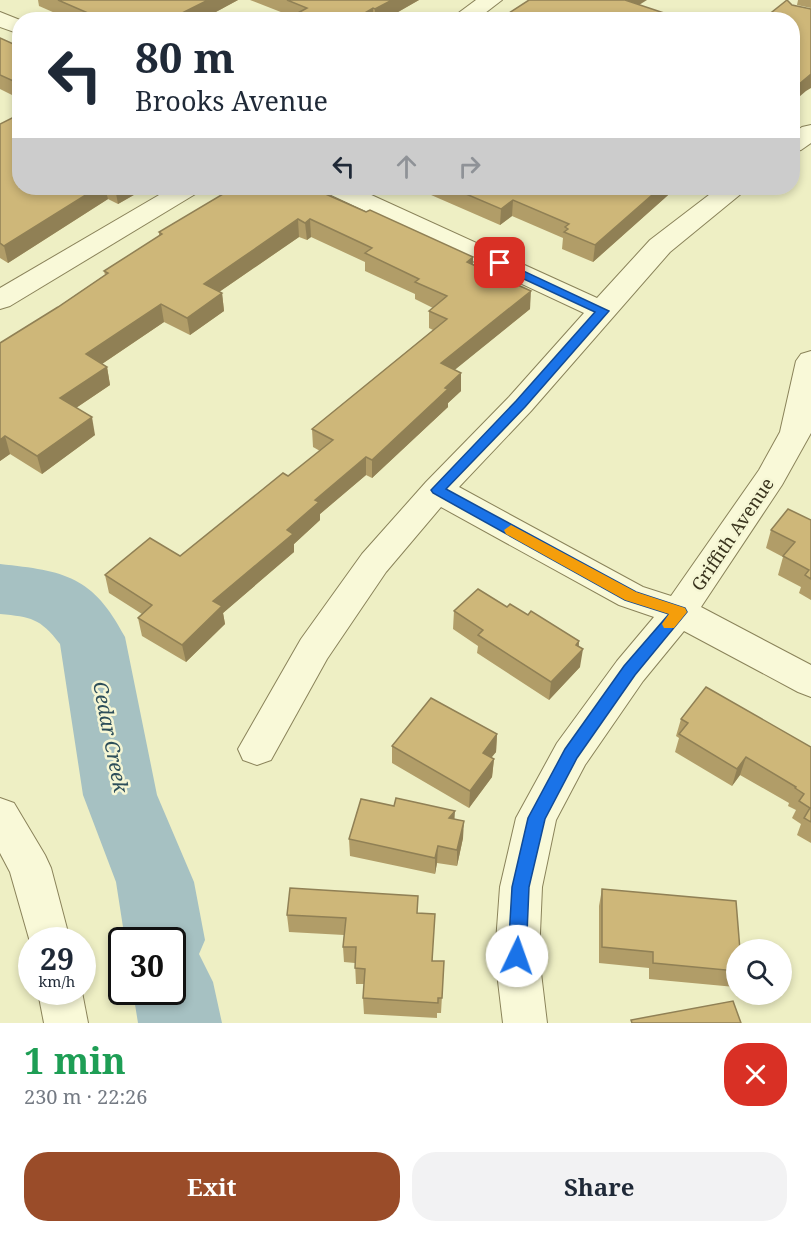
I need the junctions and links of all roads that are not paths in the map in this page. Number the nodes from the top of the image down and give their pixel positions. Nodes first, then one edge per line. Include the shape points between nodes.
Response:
1 (491, 0) edge
2 (472, 12) edge
3 (176, 195) edge
4 (351, 195) edge
5 (725, 195) edge
6 (0, 300) edge
7 (603, 311) junction
8 (811, 361) edge
9 (804, 435) edge
10 (437, 490) junction
11 (679, 612) junction
12 (811, 682) edge
13 (257, 748) dead end
14 (0, 815) edge
15 (46, 927) edge
16 (63, 1005) edge
17 (66, 1023) edge
18 (525, 1023) edge

1 - 2 street
3 - 6 street
4 - 7 street
5 - 7 street via 660,246
7 - 10 street
8 - 9 street, Griffith Avenue
9 - 11 street, Griffith Avenue
10 - 11 street via 631,596
10 - 13 street via 374,563 314,649
11 - 12 street
11 - 18 street, Griffith Avenue via 630,671 571,754 537,818 520,899 517,956
14 - 15 street via 30,867
16 - 17 street

